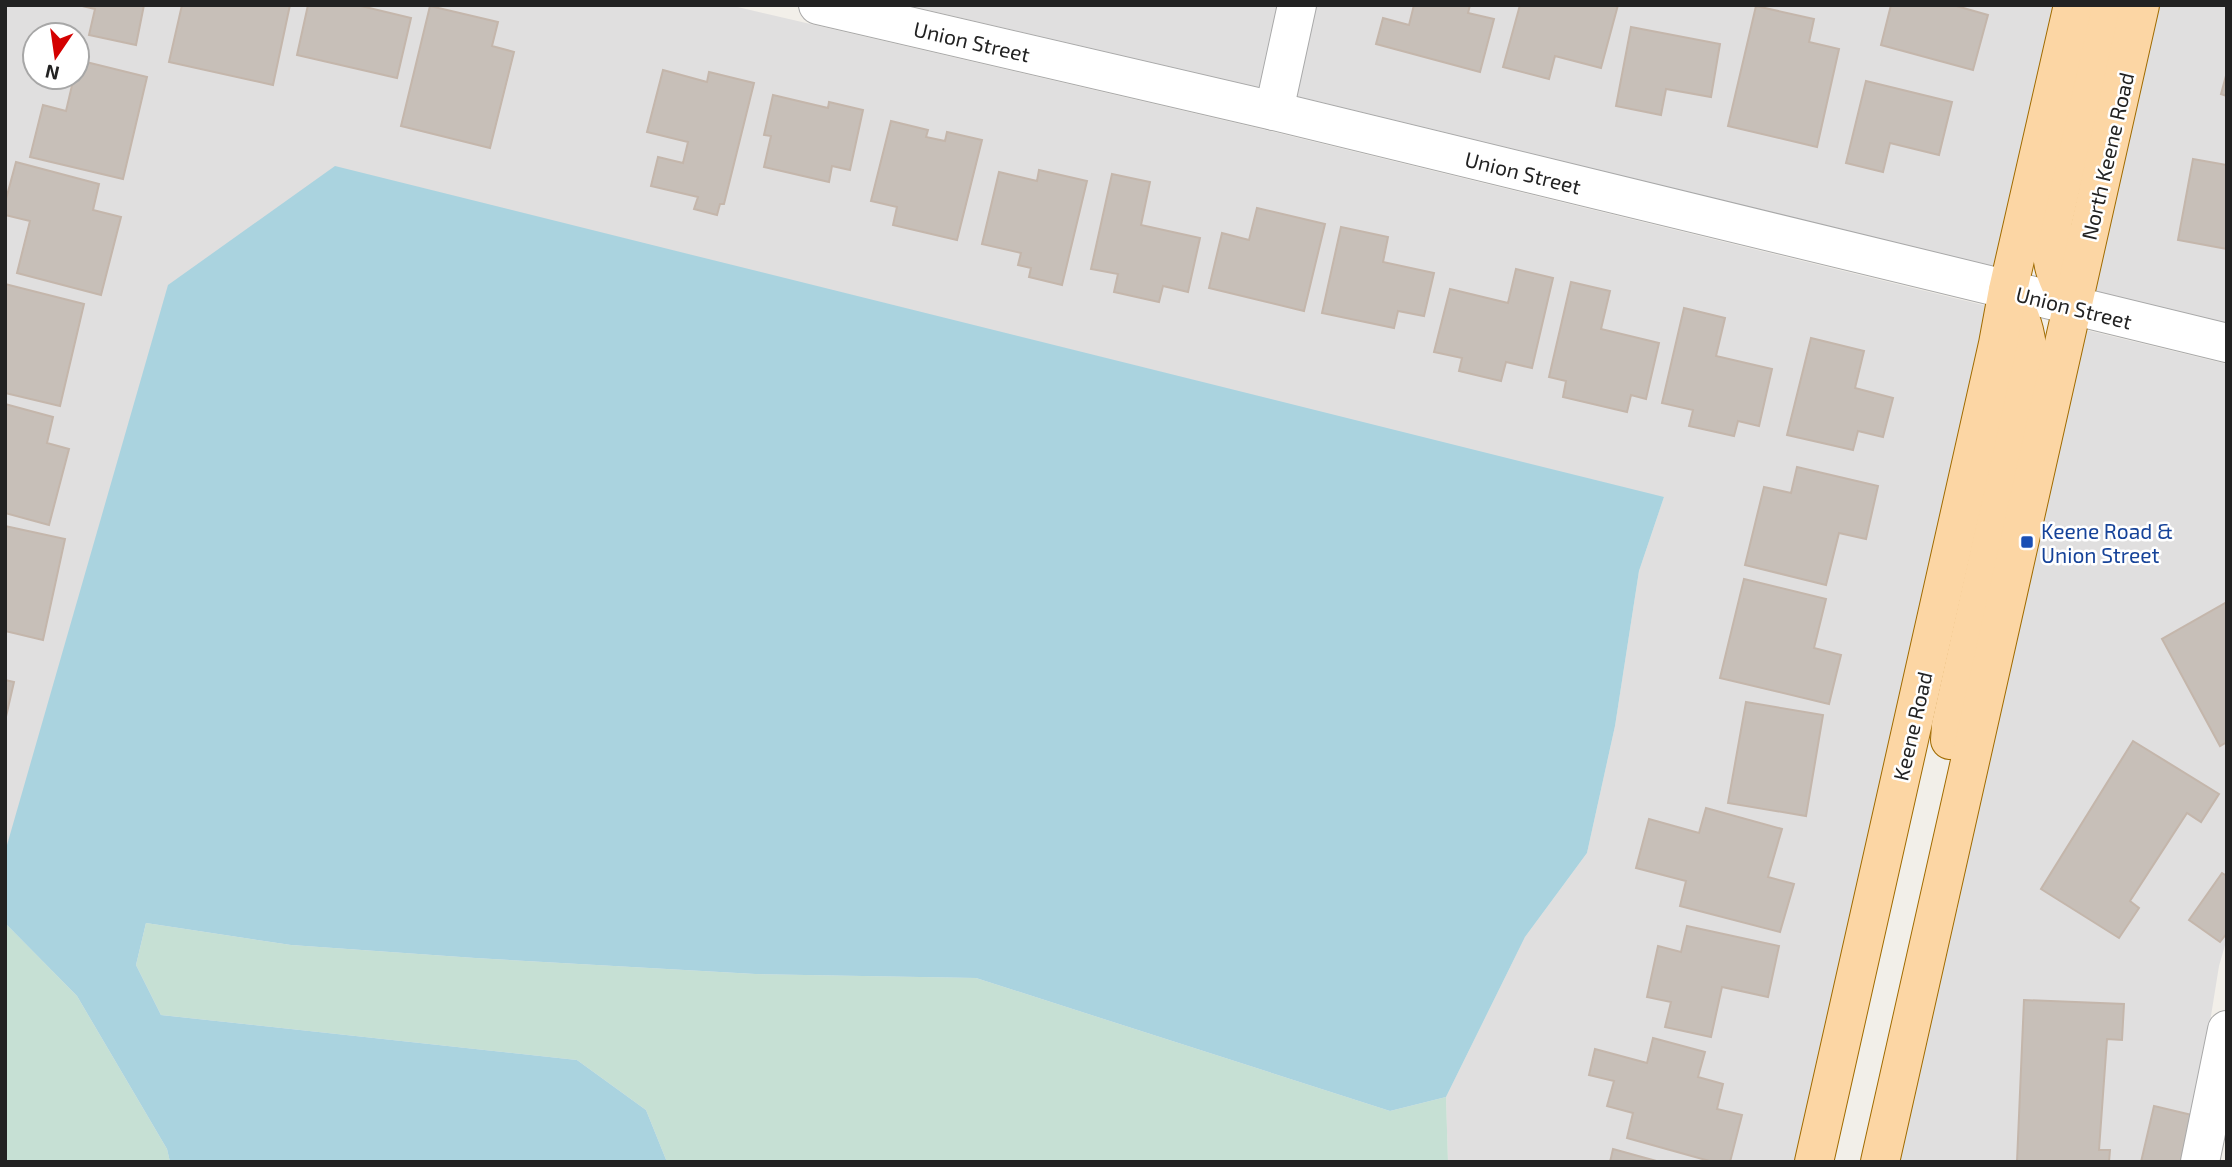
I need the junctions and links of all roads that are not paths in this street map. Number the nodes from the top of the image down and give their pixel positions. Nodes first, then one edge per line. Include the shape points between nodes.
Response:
1 (818, 5) edge
2 (1297, 5) edge
3 (2073, 5) edge
4 (2103, 5) edge
5 (2140, 5) edge
6 (1274, 111) junction
7 (2008, 290) junction
8 (2072, 306) junction
9 (2227, 343) edge
10 (1942, 889) junction
11 (2227, 1030) edge
12 (1814, 1162) edge
13 (1880, 1162) edge
14 (2200, 1162) edge

1 - 6 street, Union Street
2 - 6 street
3 - 7 main road
4 - 8 main road via 2051,240 2056,279
5 - 8 main road, North Keene Road
6 - 7 street, Union Street
7 - 8 street, Union Street
7 - 10 main road via 2023,320 2029,374 1951,724
7 - 12 main road, Keene Road
8 - 9 street, Union Street
8 - 10 main road
10 - 13 main road
11 - 14 street

